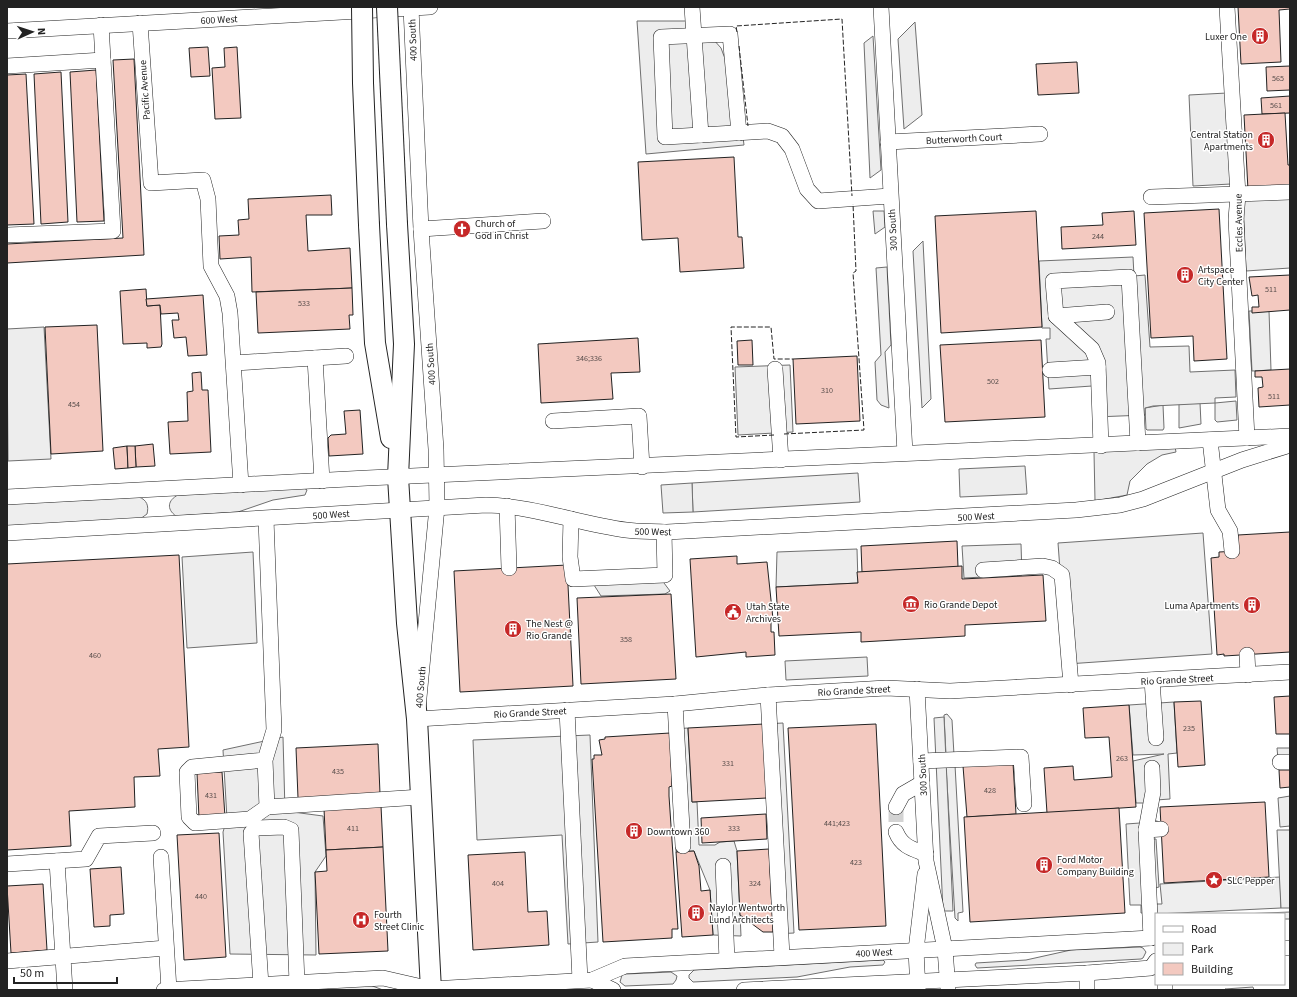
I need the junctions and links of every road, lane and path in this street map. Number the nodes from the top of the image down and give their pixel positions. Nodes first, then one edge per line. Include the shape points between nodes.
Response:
1 (362, 7) edge
2 (387, 7) edge
3 (430, 7) edge
4 (692, 7) edge
5 (881, 7) edge
6 (1227, 7) edge
7 (411, 8) edge
8 (271, 11) edge
9 (140, 23) junction
10 (101, 25) junction
11 (7, 31) edge
12 (694, 35) junction
13 (103, 60) junction
14 (7, 66) edge
15 (739, 133) junction
16 (1040, 134) dead end
17 (701, 135) junction
18 (888, 142) junction
19 (1290, 192) edge
20 (1238, 195) junction
21 (890, 196) junction
22 (1151, 198) dead end
23 (543, 221) dead end
24 (421, 229) junction
25 (7, 235) edge
26 (1107, 312) dead end
27 (1056, 316) junction
28 (346, 356) dead end
29 (315, 358) junction
30 (234, 363) junction
31 (1098, 367) junction
32 (775, 369) dead end
33 (1050, 370) dead end
34 (554, 421) dead end
35 (1290, 436) edge
36 (1247, 438) junction
37 (1210, 440) junction
38 (1138, 443) junction
39 (1290, 445) edge
40 (1101, 446) junction
41 (905, 453) junction
42 (781, 460) junction
43 (642, 467) junction
44 (1214, 470) junction
45 (436, 476) junction
46 (398, 477) junction
47 (322, 481) junction
48 (241, 485) junction
49 (7, 497) edge
50 (507, 506) junction
51 (437, 507) junction
52 (400, 510) junction
53 (266, 519) junction
54 (570, 519) junction
55 (664, 532) junction
56 (7, 533) edge
57 (1232, 551) dead end
58 (510, 568) dead end
59 (983, 570) dead end
60 (1247, 655) dead end
61 (1290, 672) edge
62 (1248, 675) junction
63 (1152, 680) junction
64 (1070, 685) junction
65 (918, 689) junction
66 (768, 695) junction
67 (675, 704) junction
68 (568, 710) junction
69 (417, 719) junction
70 (1156, 738) dead end
71 (265, 760) junction
72 (921, 761) junction
73 (1152, 768) dead end
74 (922, 783) junction
75 (422, 797) junction
76 (1024, 804) dead end
77 (267, 807) junction
78 (896, 807) tunnel mouth
79 (1161, 829) dead end
80 (1146, 830) junction
81 (896, 832) tunnel mouth
82 (153, 834) dead end
83 (683, 846) dead end
84 (161, 857) dead end
85 (926, 858) junction
86 (57, 861) junction
87 (7, 864) edge
88 (723, 866) dead end
89 (1153, 940) edge
90 (166, 948) junction
91 (945, 948) junction
92 (916, 950) junction
93 (63, 955) junction
94 (782, 956) junction
95 (727, 960) junction
96 (7, 961) edge
97 (1155, 962) edge
98 (1087, 973) junction
99 (586, 980) junction
100 (298, 983) junction
101 (1020, 983) edge
102 (261, 985) junction
103 (948, 985) edge
104 (918, 986) edge
105 (65, 990) edge
106 (164, 990) edge
107 (169, 990) edge
108 (431, 990) edge
109 (613, 990) edge
110 (744, 990) edge
111 (1087, 990) edge

1 - 46 main road, 400 South, bridge via 375,344
2 - 46 main road, 400 South, bridge via 404,344
3 - 7 street, 600 West
4 - 12 street
5 - 18 street, 300 South
6 - 20 street, Eccles Avenue
7 - 8 street, 600 West
7 - 24 street, 400 South
8 - 9 street, 600 West
9 - 10 street, 600 West
9 - 30 street, Pacific Avenue via 151,183 203,180 208,200 211,266 227,296
10 - 11 street, 600 West
10 - 13 street
12 - 15 street via 730,34
12 - 17 street
12 - 17 street via 661,37 664,137
13 - 14 street
13 - 25 street via 113,231
15 - 17 street
15 - 21 street via 768,131 782,136 792,149 807,189 818,201
16 - 18 street, Butterworth Court
18 - 21 street, 300 South
19 - 20 street
20 - 22 street
20 - 36 street, Eccles Avenue via 1236,219
21 - 41 street, 300 South
23 - 24 street
24 - 45 street, 400 South
26 - 27 street
27 - 31 street via 1092,349
27 - 38 street via 1053,281 1129,277
28 - 29 street
29 - 30 street
29 - 47 street
30 - 48 street
31 - 33 street
31 - 40 street
32 - 42 street
34 - 43 street via 639,416
35 - 36 street
36 - 37 street
37 - 38 street
37 - 44 street
38 - 40 street
39 - 44 street, 500 West
40 - 41 street
41 - 42 street
42 - 43 street
43 - 45 street
44 - 55 street, 500 West via 1143,499 1090,509
44 - 57 street via 1218,510 1230,530
45 - 46 street
45 - 51 street, 400 South
46 - 47 street
46 - 52 main road, 400 South
47 - 48 street
48 - 49 street
50 - 51 street, 500 West
50 - 54 street, 500 West
50 - 58 street
51 - 52 street, 500 West
51 - 69 street, 400 South
52 - 53 street, 500 West
52 - 69 main road, 400 South via 407,623
53 - 56 street, 500 West
53 - 71 street via 274,730
54 - 55 street, 500 West via 627,530
54 - 55 street via 573,579 665,575
59 - 64 street via 1043,566 1052,568 1062,575
60 - 62 street
61 - 62 street, Rio Grande Street
62 - 63 street, Rio Grande Street
63 - 64 street, Rio Grande Street
63 - 70 street
64 - 65 street, Rio Grande Street via 950,691
65 - 66 street, Rio Grande Street via 886,688
65 - 72 street, 300 South
66 - 67 street, Rio Grande Street
66 - 94 street
67 - 68 street, Rio Grande Street
67 - 83 street
68 - 69 street, Rio Grande Street
68 - 99 street
69 - 75 main road, 400 South
71 - 77 street
71 - 77 street via 192,767 187,772 189,817 195,823 250,819
72 - 74 street, 300 South
72 - 76 street via 1021,757
73 - 80 street via 1153,792
74 - 78 street via 903,794
74 - 85 street, 300 South
75 - 77 street
75 - 108 main road, 400 South
79 - 80 street
80 - 89 street
81 - 85 street via 905,846
82 - 86 street via 99,836 86,858
84 - 90 street
85 - 91 street, 300 South
85 - 92 street, 300 South
86 - 87 street
86 - 93 street
88 - 95 street
89 - 91 street, 400 West
90 - 93 street
90 - 107 street
91 - 92 street, 400 West
91 - 103 street, 300 South
92 - 94 street, 400 West
92 - 104 street, 300 South
93 - 96 street
93 - 105 street
94 - 95 street, 400 West
95 - 99 street, 400 West via 624,966
97 - 98 street via 1151,968
98 - 101 street
98 - 111 street
99 - 108 street, 400 West
99 - 109 street, 400 West
100 - 102 street, 400 West
100 - 102 street via 291,830 284,827 256,828 251,833
100 - 108 street, 400 West via 382,978
101 - 103 street
102 - 107 street, 400 West
103 - 104 street
104 - 110 street
106 - 107 street, 400 West

